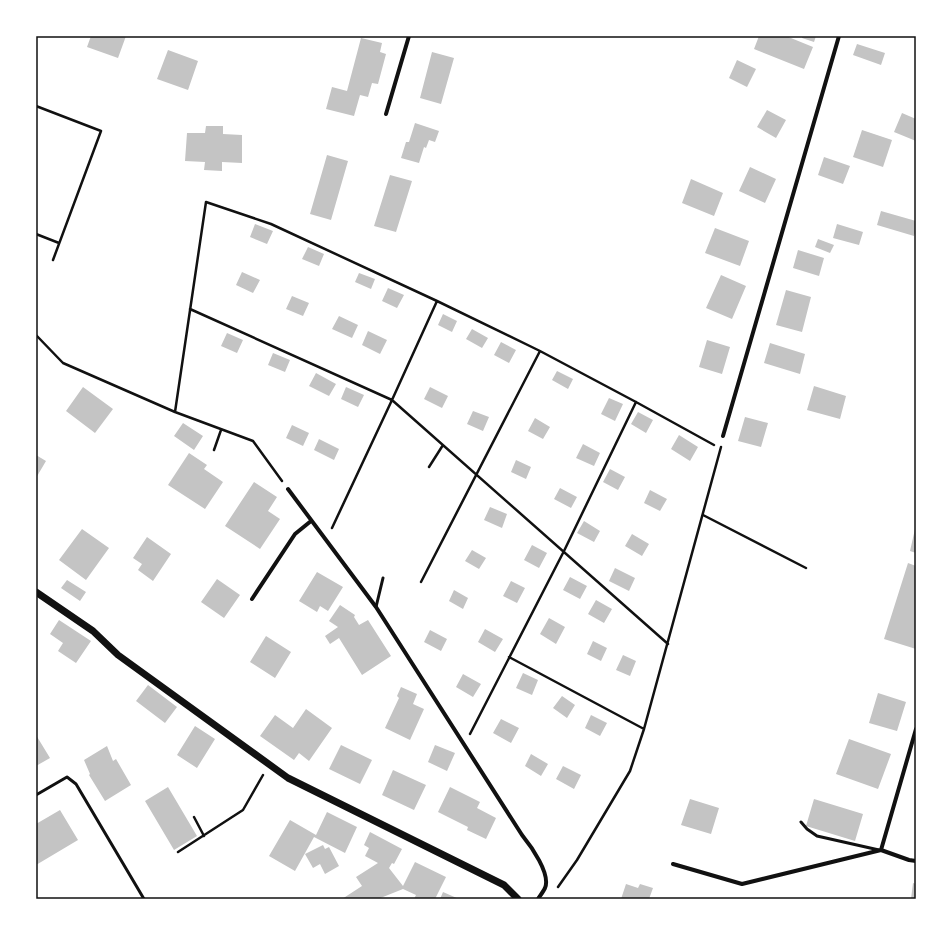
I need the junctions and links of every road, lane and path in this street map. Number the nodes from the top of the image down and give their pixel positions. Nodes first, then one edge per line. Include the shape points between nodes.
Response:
1 (408, 36) edge
2 (839, 36) edge
3 (36, 106) edge
4 (386, 114) dead end
5 (36, 234) edge
6 (59, 243) junction
7 (53, 260) dead end
8 (437, 301) junction
9 (190, 309) junction
10 (36, 335) edge
11 (540, 351) junction
12 (392, 400) junction
13 (636, 402) junction
14 (175, 412) junction
15 (222, 430) junction
16 (723, 436) joint
17 (443, 445) junction
18 (721, 449) junction
19 (214, 450) dead end
20 (428, 467) dead end
21 (476, 474) junction
22 (288, 489) joint
23 (703, 515) junction
24 (311, 521) junction
25 (325, 540) junction
26 (564, 551) junction
27 (806, 568) dead end
28 (383, 578) dead end
29 (421, 582) dead end
30 (36, 592) edge
31 (252, 599) dead end
32 (376, 607) junction
33 (668, 644) junction
34 (509, 657) junction
35 (644, 729) junction
36 (916, 729) edge
37 (462, 743) junction
38 (270, 764) junction
39 (36, 795) edge
40 (194, 817) dead end
41 (801, 822) dead end
42 (204, 836) junction
43 (881, 850) junction
44 (178, 852) dead end
45 (916, 860) edge
46 (673, 864) dead end
47 (564, 878) dead end
48 (144, 899) edge
49 (518, 899) edge
50 (538, 899) edge

1 - 4 street
2 - 16 street
3 - 6 path via 101,131
5 - 6 path
6 - 7 path
8 - 9 path via 271,224 206,202
8 - 11 path
8 - 12 path
9 - 12 path
9 - 14 path
10 - 14 path via 63,363
11 - 13 path
11 - 21 path
12 - 17 path
12 - 25 path
13 - 18 path
13 - 26 path
14 - 15 path
15 - 19 path
15 - 22 path via 253,441
16 - 18 path
17 - 20 path
17 - 21 path
18 - 23 path
21 - 26 path
21 - 29 path
22 - 24 street
23 - 27 path
23 - 33 path
24 - 25 street
24 - 31 street via 295,534
25 - 32 street
26 - 33 path
26 - 34 path
28 - 32 lane
30 - 38 street via 93,631 118,655
32 - 37 street
33 - 35 path
34 - 35 path
34 - 37 path via 468,738
35 - 47 path via 630,771
36 - 43 street
37 - 50 street via 532,848 546,876 545,887
38 - 42 path via 243,810
38 - 49 street via 288,778 312,791 504,885
39 - 48 lane via 67,777 76,784
40 - 42 path
41 - 43 lane via 817,836
42 - 44 path
43 - 45 street
43 - 46 street via 742,884

